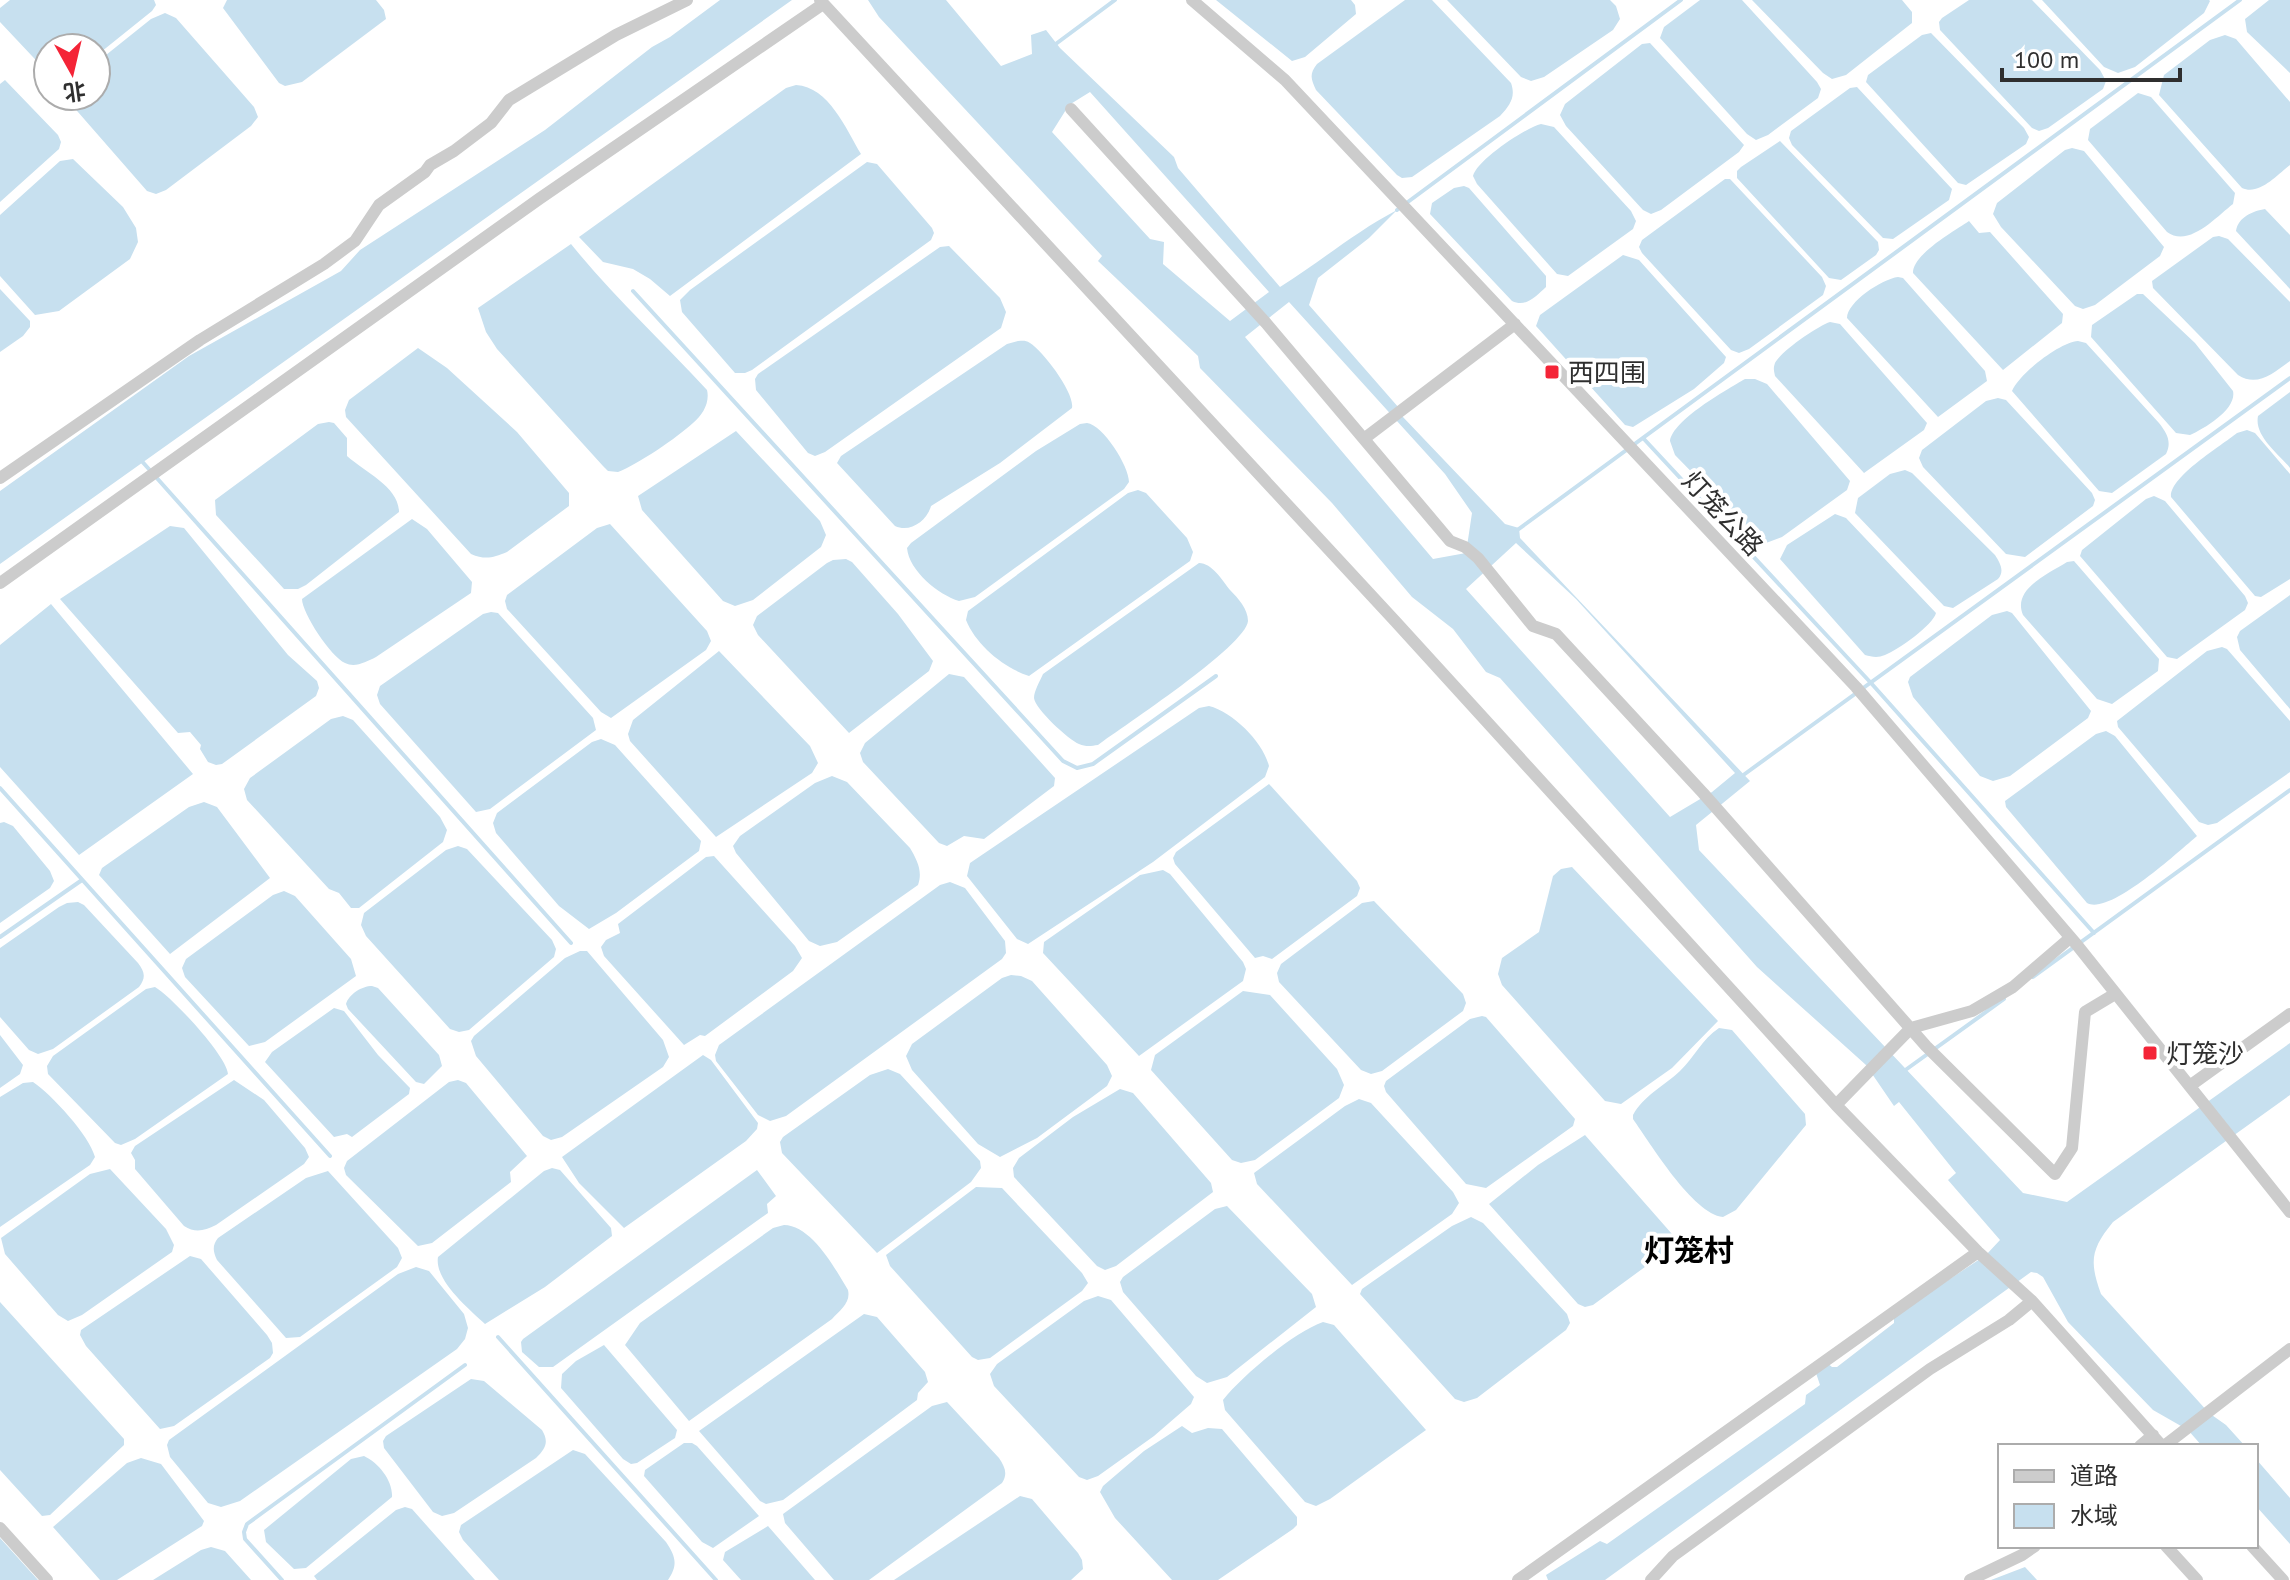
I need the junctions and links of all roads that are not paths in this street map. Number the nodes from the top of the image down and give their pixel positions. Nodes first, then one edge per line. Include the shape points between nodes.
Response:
1 (687, 0) edge
2 (1192, 0) edge
3 (822, 2) edge
4 (1071, 109) dead end
5 (1515, 324) junction
6 (1365, 438) dead end
7 (0, 478) edge
8 (0, 583) edge
9 (2074, 942) junction
10 (2115, 994) junction
11 (2290, 1014) edge
12 (1911, 1028) junction
13 (2191, 1085) junction
14 (1836, 1105) junction
15 (2290, 1212) edge
16 (1978, 1252) junction
17 (2032, 1301) junction
18 (2290, 1349) edge
19 (2153, 1435) junction
20 (2142, 1444) edge
21 (2161, 1444) edge
22 (2166, 1444) edge
23 (0, 1528) edge
24 (2032, 1548) edge
25 (2168, 1548) edge
26 (2254, 1548) edge
27 (47, 1580) edge
28 (1518, 1580) edge
29 (1651, 1580) edge
30 (1970, 1580) edge
31 (2197, 1580) edge
32 (2283, 1580) edge

1 - 7 street via 616,35 509,100 491,123 379,205 355,241
2 - 5 street, 灯笼公路 via 1285,80
3 - 8 street
3 - 14 street
4 - 12 street via 1249,303 1450,541 1478,558 1533,626 1556,634
5 - 6 street
5 - 9 street, 灯笼公路 via 1860,692
9 - 10 street, 灯笼公路
9 - 12 street via 1972,1011
10 - 12 street via 2085,1012 2072,1148 2055,1174
10 - 13 street, 灯笼公路
11 - 13 street
12 - 14 street
13 - 15 street, 灯笼公路
14 - 16 street
16 - 17 street
16 - 28 street
17 - 19 street
17 - 29 street via 1686,1546
18 - 22 street
19 - 20 street
19 - 21 street
23 - 27 street
24 - 30 street
25 - 31 street
26 - 32 street

